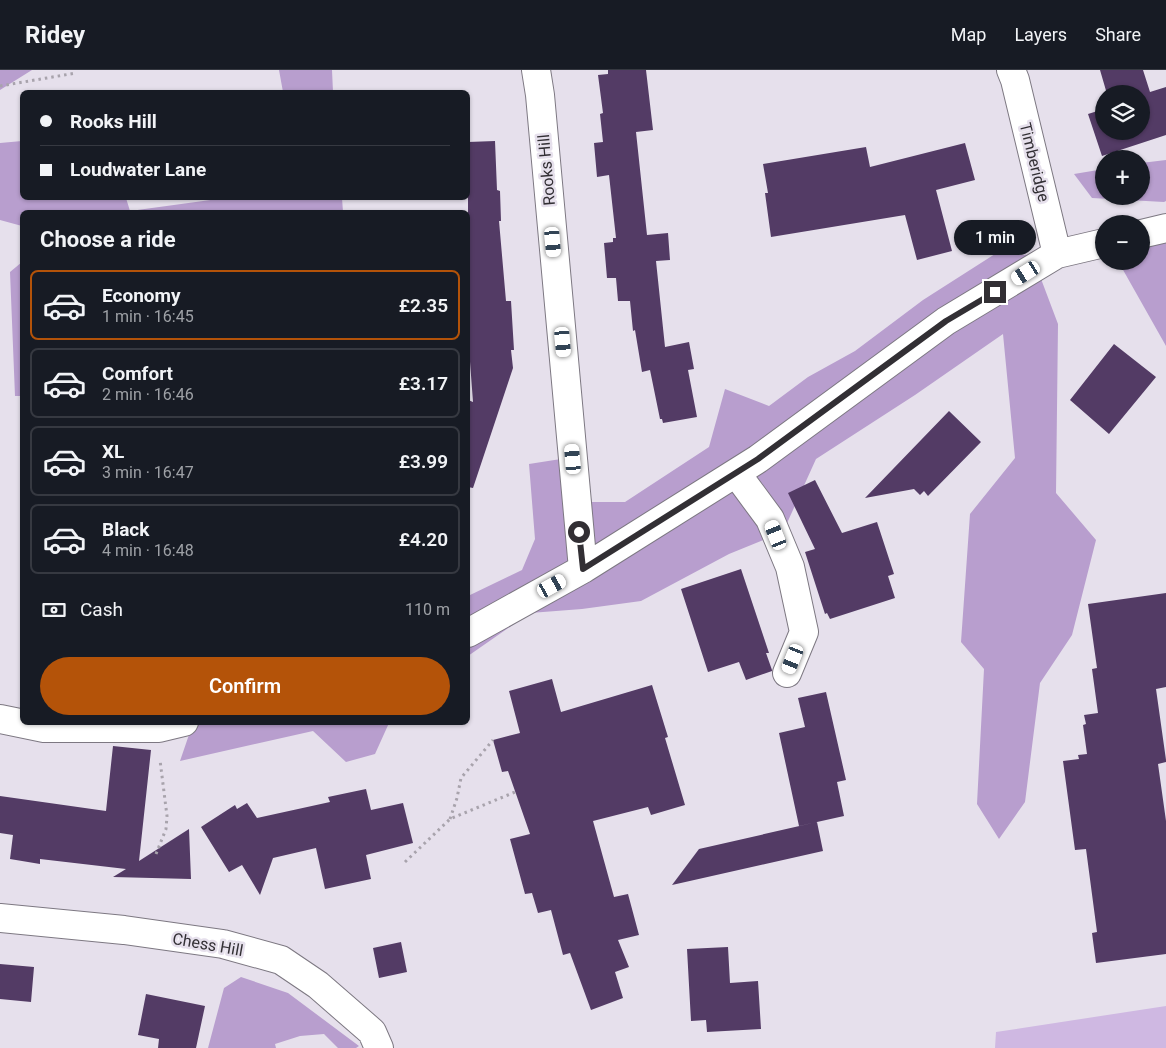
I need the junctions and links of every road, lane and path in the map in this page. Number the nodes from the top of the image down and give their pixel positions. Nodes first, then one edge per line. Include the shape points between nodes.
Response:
1 (536, 70) edge
2 (1011, 70) edge
3 (76, 73) dead end
4 (0, 86) edge
5 (1166, 228) edge
6 (1150, 232) edge
7 (1095, 245) edge
8 (1057, 254) junction
9 (736, 473) junction
10 (583, 569) junction
11 (470, 632) edge
12 (787, 673) dead end
13 (0, 719) edge
14 (20, 723) edge
15 (29, 725) edge
16 (172, 725) edge
17 (493, 740) dead end
18 (159, 757) dead end
19 (515, 792) dead end
20 (450, 819) junction
21 (156, 854) dead end
22 (405, 862) dead end
23 (0, 918) edge
24 (379, 1048) edge

1 - 10 street, Rooks Hill
2 - 8 street, Timberidge
3 - 4 path
5 - 6 street
7 - 8 street
8 - 9 street via 946,321
9 - 10 street
9 - 12 street via 770,518 790,567 804,632
10 - 11 street
13 - 14 street
15 - 16 street via 44,728 159,728
17 - 20 path via 461,778
18 - 21 path via 167,816 166,829
19 - 20 path
20 - 22 path
23 - 24 street, Chess Hill via 223,944 281,960 318,985 372,1032

